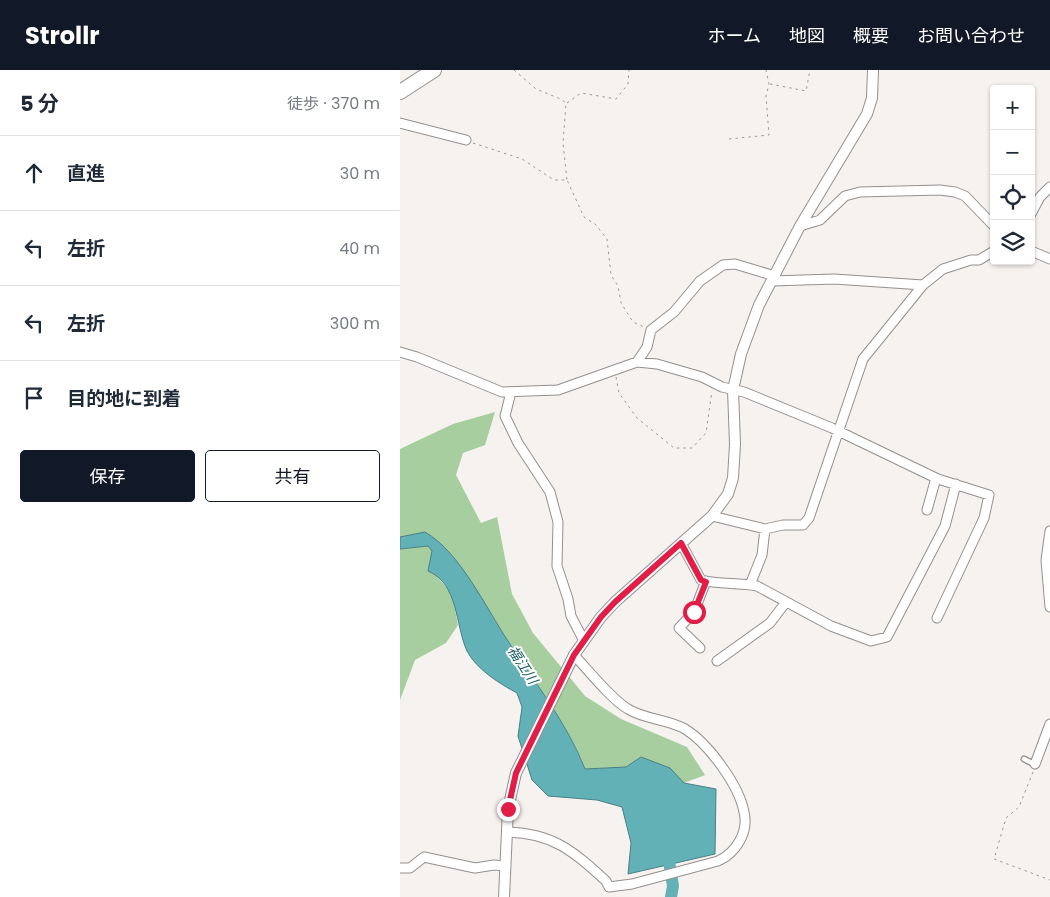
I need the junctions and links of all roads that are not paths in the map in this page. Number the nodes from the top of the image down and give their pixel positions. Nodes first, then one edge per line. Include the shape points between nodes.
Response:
1 (434, 70) edge
2 (872, 70) edge
3 (400, 92) edge
4 (400, 124) edge
5 (466, 140) road end
6 (1050, 187) edge
7 (1035, 206) edge
8 (990, 222) edge
9 (800, 226) junction
10 (990, 253) edge
11 (1035, 253) edge
12 (1050, 259) edge
13 (774, 279) junction
14 (923, 285) junction
15 (400, 352) edge
16 (637, 362) junction
17 (733, 390) junction
18 (511, 392) junction
19 (837, 431) junction
20 (936, 478) junction
21 (956, 484) junction
22 (927, 510) dead end
23 (712, 516) junction
24 (765, 529) junction
25 (1050, 530) edge
26 (681, 543) junction
27 (706, 582) junction
28 (750, 585) junction
29 (786, 602) junction
30 (1050, 607) edge
31 (937, 618) dead end
32 (584, 641) junction
33 (700, 648) dead end
34 (574, 655) junction
35 (717, 661) dead end
36 (1050, 724) edge
37 (1024, 759) dead end
38 (1036, 764) joint
39 (507, 832) junction
40 (505, 866) junction
41 (400, 868) edge
42 (504, 897) edge

1 - 3 main road
2 - 9 street via 872,98 867,114
4 - 5 street
6 - 7 street
8 - 9 street via 965,196 940,190 860,192 845,196 820,220
9 - 13 street
10 - 14 street via 979,260 943,269
11 - 12 street
13 - 14 street
13 - 16 street via 735,264 723,265 700,281 674,312 651,330 647,347
13 - 17 street via 759,305 741,354
14 - 19 street via 863,359
15 - 18 street via 502,392
16 - 17 street via 657,364 702,377
16 - 18 street via 558,390
17 - 19 street
17 - 23 street via 735,444 732,478 728,494
18 - 32 street via 505,416 518,443 550,492 558,522 556,566 571,616
19 - 20 street
19 - 24 street via 804,525
20 - 21 street
20 - 22 street
21 - 29 street via 945,526 887,637 872,641 831,626
21 - 31 street via 989,495 984,518
23 - 24 street
23 - 26 street
24 - 28 street via 762,555
25 - 30 street via 1046,560
26 - 27 street via 696,573
26 - 32 street via 615,602
27 - 28 street
27 - 33 street via 694,612 679,628
28 - 29 street
29 - 35 street via 770,623
32 - 34 street
34 - 39 street via 516,773
34 - 39 street via 627,709 685,730 709,749 745,812 742,836 729,856 718,861 609,888 606,881 564,846 546,837
36 - 38 street
37 - 38 lane
39 - 40 street
40 - 41 street via 475,868 424,857 410,868
40 - 42 street

